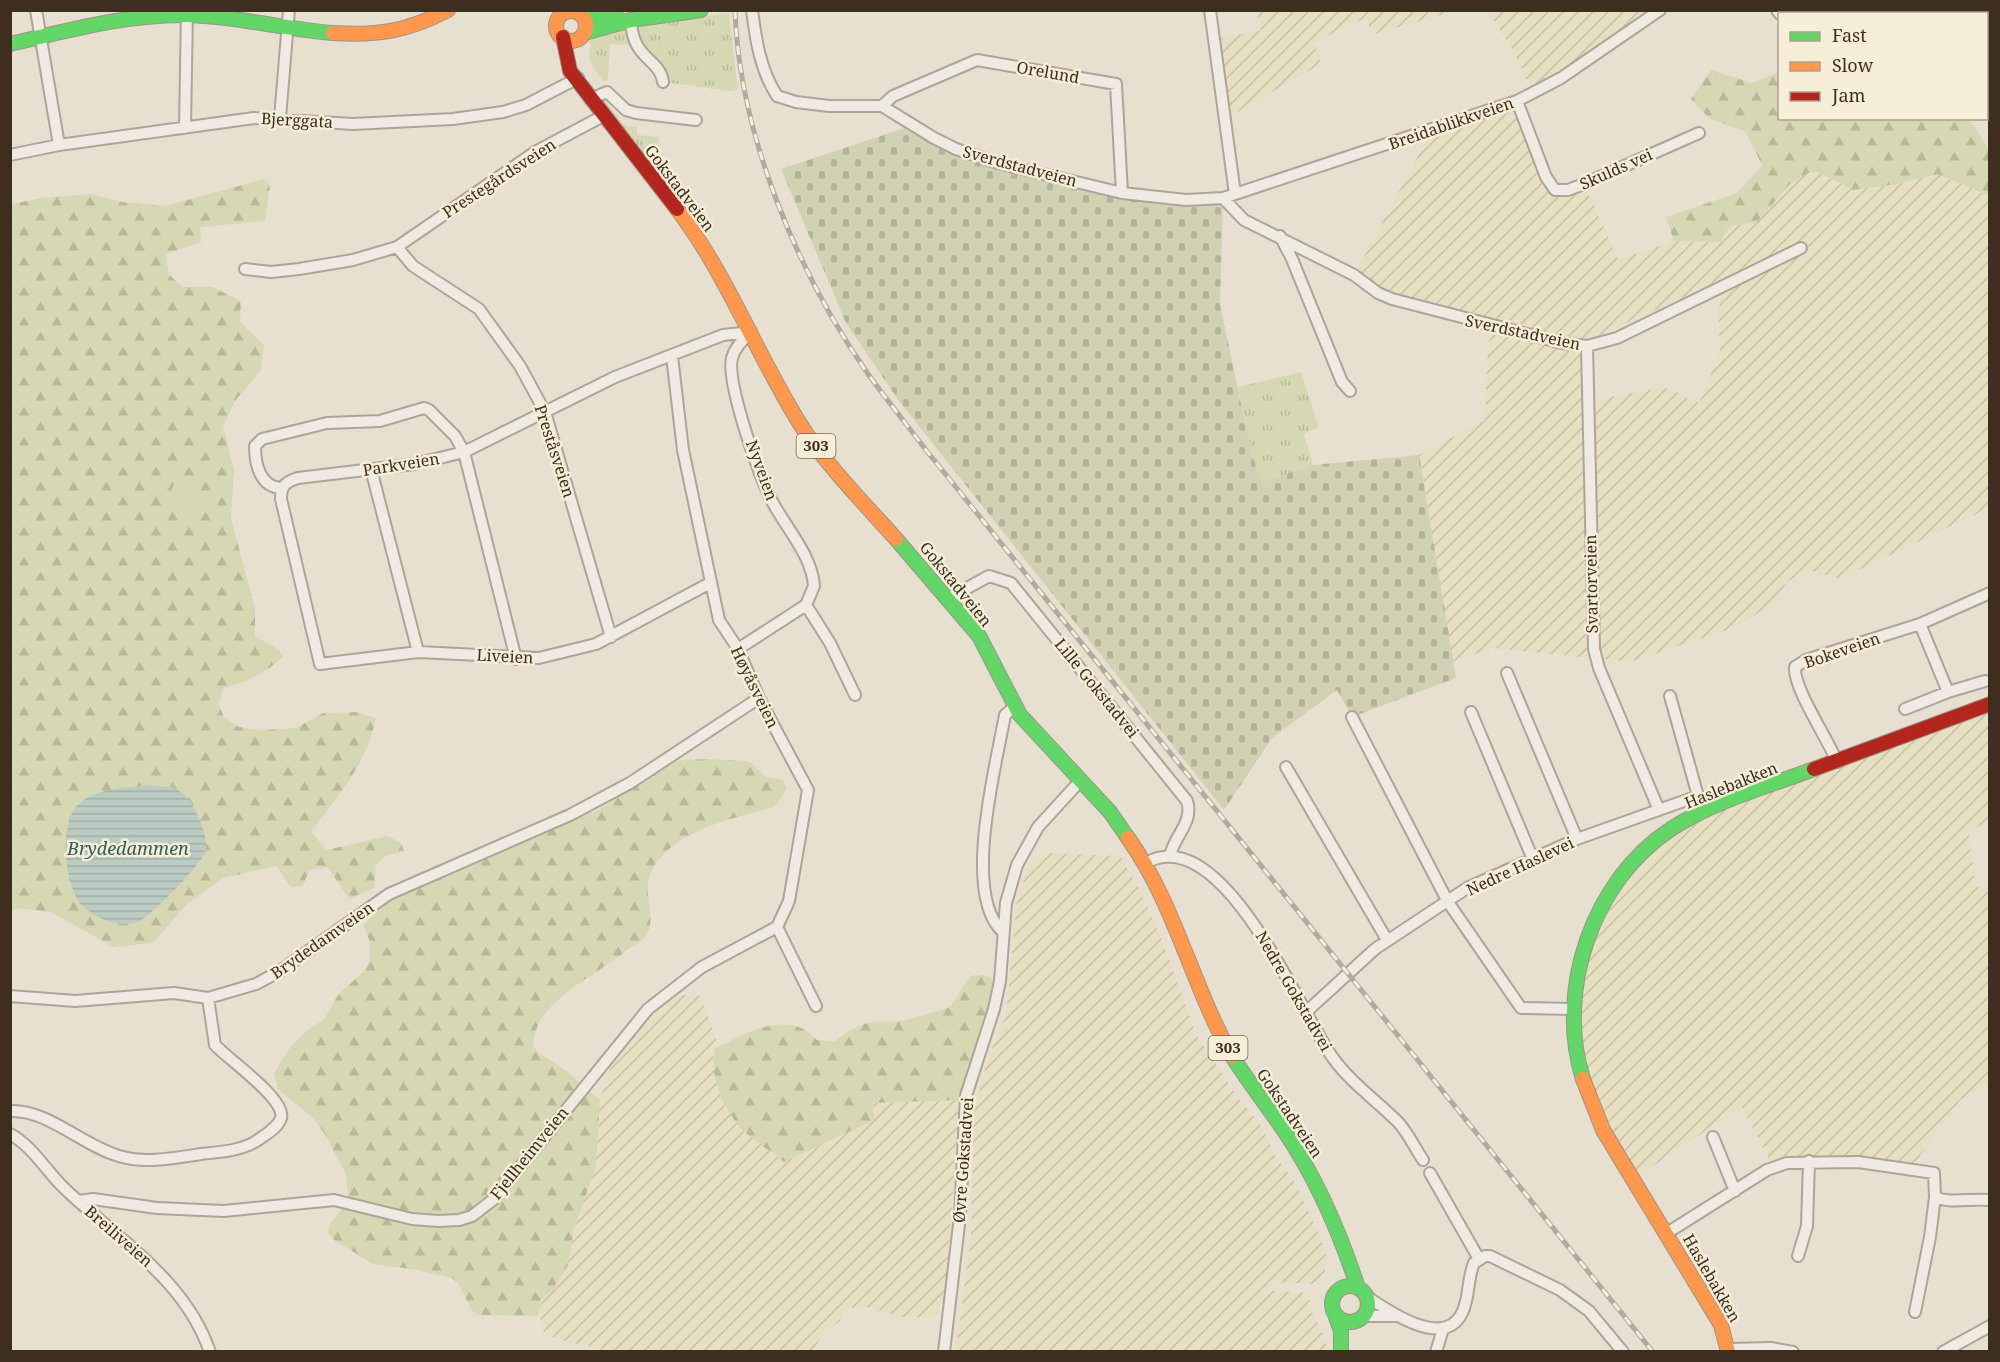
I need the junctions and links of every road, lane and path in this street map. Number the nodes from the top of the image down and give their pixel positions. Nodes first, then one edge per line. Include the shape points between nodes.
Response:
1 (36, 10) edge
2 (289, 10) edge
3 (462, 10) edge
4 (701, 10) edge
5 (752, 10) edge
6 (1210, 10) edge
7 (1660, 10) edge
8 (447, 11) edge
9 (575, 12) edge
10 (187, 13) edge
11 (556, 15) edge
12 (631, 20) junction
13 (288, 25) junction
14 (581, 36) junction
15 (41, 37) junction
16 (563, 37) junction
17 (10, 44) edge
18 (578, 78) junction
19 (663, 82) dead end
20 (590, 99) junction
21 (1517, 101) junction
22 (882, 106) junction
23 (603, 116) junction
24 (280, 118) junction
25 (696, 120) dead end
26 (185, 128) junction
27 (1699, 133) dead end
28 (59, 145) junction
29 (10, 155) edge
30 (1122, 193) junction
31 (1235, 194) junction
32 (1223, 198) junction
33 (1279, 236) junction
34 (398, 247) junction
35 (1801, 248) dead end
36 (245, 268) dead end
37 (751, 332) junction
38 (1587, 346) junction
39 (672, 356) junction
40 (1350, 391) dead end
41 (545, 412) junction
42 (464, 452) junction
43 (371, 469) junction
44 (281, 488) junction
45 (710, 583) junction
46 (1989, 593) edge
47 (949, 598) junction
48 (806, 605) junction
49 (1920, 624) junction
50 (611, 637) junction
51 (738, 649) junction
52 (418, 652) junction
53 (516, 658) junction
54 (1507, 673) dead end
55 (1985, 681) dead end
56 (1948, 692) junction
57 (855, 695) dead end
58 (1670, 696) dead end
59 (759, 698) junction
60 (1989, 704) edge
61 (1014, 707) junction
62 (1905, 709) dead end
63 (1471, 712) dead end
64 (1352, 717) dead end
65 (1837, 762) junction
66 (1286, 767) dead end
67 (1081, 780) junction
68 (1659, 810) junction
69 (1577, 839) junction
70 (1170, 856) junction
71 (1532, 857) junction
72 (1146, 863) junction
73 (1448, 902) junction
74 (777, 927) junction
75 (1002, 931) junction
76 (1387, 940) junction
77 (10, 996) edge
78 (207, 999) junction
79 (816, 1006) dead end
80 (1573, 1009) junction
81 (1305, 1014) junction
82 (10, 1111) edge
83 (10, 1134) edge
84 (1713, 1137) dead end
85 (1423, 1160) dead end
86 (1809, 1161) junction
87 (1430, 1173) dead end
88 (1319, 1188) junction
89 (1736, 1191) junction
90 (1935, 1197) junction
91 (78, 1200) junction
92 (1989, 1200) edge
93 (1667, 1233) junction
94 (1798, 1256) dead end
95 (1479, 1258) junction
96 (1338, 1290) junction
97 (1362, 1292) junction
98 (1915, 1312) dead end
99 (1335, 1314) junction
100 (1396, 1316) junction
101 (1361, 1317) junction
102 (1989, 1326) edge
103 (1443, 1329) junction
104 (1728, 1350) edge
105 (210, 1352) edge
106 (944, 1352) edge
107 (1341, 1352) edge
108 (1349, 1352) edge
109 (1436, 1352) edge
110 (1623, 1352) edge
111 (1793, 1352) edge
112 (1943, 1352) edge

1 - 15 street
2 - 13 street
3 - 8 main road
4 - 12 main road
5 - 22 street via 762,67 777,96 829,106
6 - 31 street
7 - 21 street, Breidablikkveien via 1561,78
8 - 13 main road via 404,30 375,34 338,34
9 - 11 main road, Gokstadveien / 303
9 - 12 main road
9 - 14 main road, Gokstadveien / 303 via 585,21
10 - 13 main road
10 - 15 main road via 137,18
10 - 26 street
11 - 16 main road, Gokstadveien / 303 via 557,29
12 - 14 main road
12 - 19 street via 639,52 657,67
13 - 24 street
14 - 16 main road
14 - 18 main road, Gokstadveien / 303
15 - 17 main road
15 - 28 street
16 - 18 main road, Gokstadveien / 303 via 567,64
18 - 20 main road, Gokstadveien / 303
18 - 24 street, Bjerggata via 526,105 453,119 353,124
20 - 23 main road, Gokstadveien / 303
20 - 25 street via 607,92 636,113
21 - 27 street, Skulds vei via 1546,177 1555,190 1584,184
21 - 31 street, Breidablikkveien
22 - 30 street, Sverdstadveien via 956,148 998,163
22 - 30 street, Orelund via 893,96 977,60 1116,84
23 - 34 street, Prestegårdsveien via 535,152
23 - 37 main road, Gokstadveien / 303 via 693,230
24 - 26 street, Bjerggata
26 - 28 street, Bjerggata
28 - 29 street, Bjerggata
30 - 32 street, Sverdstadveien via 1186,200
31 - 32 street, Breidablikkveien
32 - 33 street, Sverdstadveien via 1244,220
33 - 38 street, Sverdstadveien via 1392,299 1491,327
33 - 40 street via 1342,381
34 - 36 street, Prestegårdsveien via 299,269 271,272
34 - 41 street, Preståsveien via 413,266 479,309 520,366
35 - 38 street, Sverdstadveien via 1617,338
37 - 39 street, Parkveien via 723,335
37 - 47 main road, Gokstadveien / 303 via 818,450
37 - 48 street, Nyveien via 735,349 731,360 733,381 766,489 811,569 813,592
38 - 68 street, Svartorveien via 1594,649
39 - 41 street, Parkveien via 615,377
39 - 45 street, Høyåsveien via 683,450
41 - 42 street, Parkveien
41 - 50 street, Preståsveien
42 - 43 street, Parkveien via 430,462
42 - 44 street via 455,436 427,408 380,421 309,426 262,439 255,446 258,471 265,481
42 - 53 street
43 - 44 street, Parkveien via 298,478
43 - 52 street
44 - 52 street, Liveien via 280,499 320,664
45 - 50 street, Liveien
45 - 51 street, Høyåsveien via 720,620
46 - 49 street, Bokeveien
47 - 61 main road, Gokstadveien / 303 via 979,636
47 - 70 street, Lille Gokstadvei via 989,576 1011,583 1181,790 1190,813
48 - 51 street
48 - 57 street
49 - 56 street
49 - 65 street, Bokeveien via 1806,660 1795,668 1794,675
50 - 53 street, Liveien via 575,651
51 - 59 street, Høyåsveien
52 - 53 street, Liveien
54 - 69 street
55 - 56 street
56 - 62 street
58 - 68 street, Nedre Haslevei via 1698,796
59 - 74 street, Høyåsveien via 808,790 789,901
59 - 78 street, Brydedamveien via 630,783 570,815 389,894 280,971 256,984
60 - 65 main road, Haslebakken
61 - 67 main road, Gokstadveien / 303
61 - 75 street via 1005,715 982,876 993,922
63 - 71 street
64 - 73 street
65 - 80 main road, Haslebakken via 1714,806 1671,829 1643,852 1594,919 1582,952
66 - 76 street
67 - 72 main road, Gokstadveien / 303 via 1120,824
67 - 75 street, Øvre Gokstadvei via 1038,827 1017,865
68 - 69 street, Nedre Haslevei
69 - 71 street, Nedre Haslevei
70 - 72 street
70 - 81 street, Nedre Gokstadvei via 1204,871 1242,906
71 - 73 street, Nedre Haslevei via 1467,888
72 - 88 main road, Gokstadveien / 303 via 1224,1041
73 - 76 street, Nedre Haslevei
73 - 80 street via 1521,1008
74 - 79 street
74 - 91 street, Fjellheimveien via 702,967 648,1009 494,1199 472,1216 459,1221 412,1220 334,1200 224,1210
75 - 106 street, Øvre Gokstadvei via 1000,981 994,1009 966,1096 960,1216
76 - 81 street, Nedre Haslevei via 1347,972
77 - 78 street via 75,1001 174,993
78 - 82 street via 215,1046 279,1106 281,1118 277,1124 254,1143 188,1156 132,1159 89,1144 38,1115
80 - 93 main road, Haslebakken via 1578,1066 1593,1110
81 - 85 street, Nedre Gokstadvei via 1345,1074 1398,1122
83 - 91 street, Breiliveien
84 - 89 street
86 - 89 street via 1773,1167
86 - 90 street via 1858,1162 1934,1173
86 - 94 street via 1808,1226
87 - 95 street
88 - 96 main road, Gokstadveien / 303 via 1340,1257
88 - 97 main road, Gokstadveien / 303
89 - 93 street
90 - 92 street via 1944,1201
90 - 98 street
91 - 105 street, Breiliveien via 160,1271 183,1298
93 - 104 main road, Haslebakken via 1721,1326
95 - 103 street via 1471,1269 1462,1313 1454,1324
95 - 110 street via 1500,1258 1560,1290 1589,1311
96 - 97 main road via 1348,1286
96 - 99 main road, 303 via 1332,1304
97 - 100 street
97 - 101 main road, 303 via 1367,1307
99 - 101 main road via 1349,1322
99 - 107 main road, 303 via 1341,1331
100 - 101 street
100 - 103 street
101 - 108 main road, 303
102 - 112 street
103 - 109 street
104 - 111 street via 1771,1348

